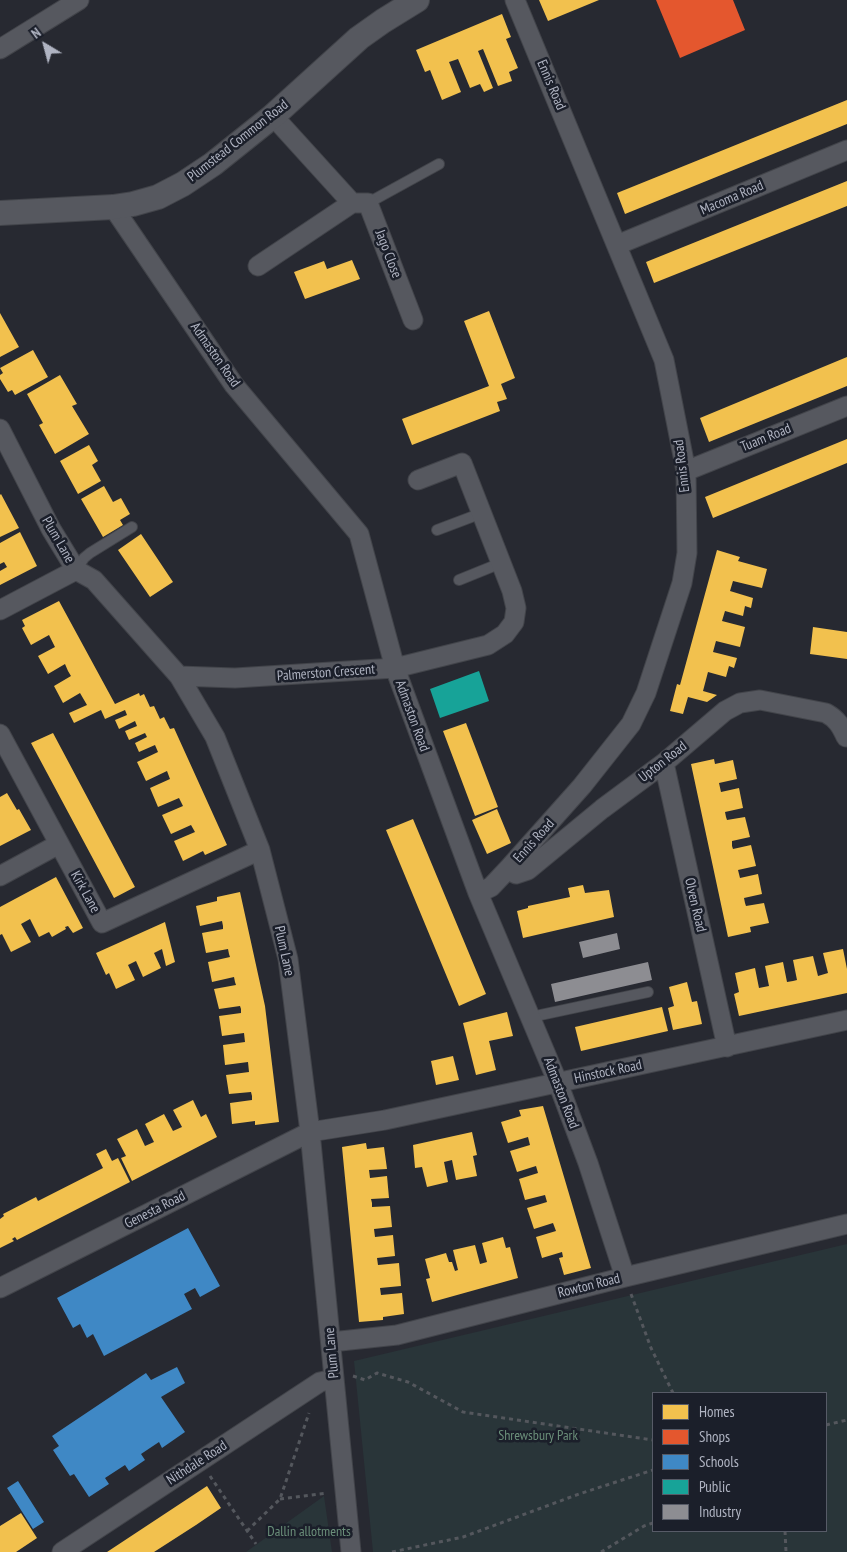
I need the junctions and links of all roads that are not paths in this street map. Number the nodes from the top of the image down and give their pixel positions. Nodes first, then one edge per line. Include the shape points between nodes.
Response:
1 (79, 0) edge
2 (417, 0) edge
3 (515, 0) edge
4 (0, 49) edge
5 (274, 116) junction
6 (847, 150) edge
7 (439, 164) dead end
8 (360, 203) junction
9 (112, 207) junction
10 (0, 213) edge
11 (617, 245) junction
12 (258, 266) dead end
13 (413, 320) dead end
14 (847, 406) edge
15 (0, 429) edge
16 (686, 471) junction
17 (418, 480) dead end
18 (482, 513) junction
19 (132, 527) dead end
20 (437, 530) dead end
21 (501, 563) junction
22 (76, 570) junction
23 (458, 580) dead end
24 (0, 610) edge
25 (395, 668) junction
26 (179, 676) junction
27 (0, 734) edge
28 (846, 737) dead end
29 (664, 763) junction
30 (59, 844) junction
31 (260, 850) junction
32 (508, 870) junction
33 (0, 876) edge
34 (478, 893) junction
35 (648, 992) dead end
36 (531, 1017) junction
37 (847, 1020) edge
38 (727, 1046) junction
39 (558, 1083) junction
40 (310, 1132) junction
41 (847, 1224) edge
42 (625, 1277) junction
43 (0, 1288) edge
44 (332, 1350) junction
45 (334, 1379) junction
46 (62, 1552) edge
47 (351, 1552) edge

1 - 4 street
2 - 5 street, Plumstead Common Road via 359,38
3 - 11 street, Ennis Road
5 - 8 street, Jago Close
5 - 9 street, Plumstead Common Road via 183,184 158,197
6 - 11 street, Macoma Road
7 - 8 lane
8 - 12 street
8 - 13 street, Jago Close
9 - 10 street, Plumstead Common Road
9 - 25 street, Admaston Road via 234,385 359,534
11 - 16 street, Ennis Road via 664,360
14 - 16 street, Tuam Road
15 - 22 street, Plum Lane via 51,529
16 - 32 street, Ennis Road via 687,553 682,583 646,693 630,724 582,786
17 - 18 street, Palmerston Crescent via 462,462
18 - 20 lane
18 - 21 street, Palmerston Crescent
19 - 22 lane via 90,553
21 - 23 lane
21 - 25 street, Palmerston Crescent via 516,608 514,622 505,634 488,645
22 - 24 street
22 - 26 street, Plum Lane via 94,580
25 - 26 street, Palmerston Crescent via 235,678
25 - 34 street, Admaston Road
26 - 31 street, Plum Lane via 215,737
27 - 30 street, Kirk Lane
28 - 29 street, Upton Road via 835,718 826,713 760,700 740,703 725,711
29 - 32 street, Upton Road via 528,870 516,874
29 - 38 street, Olven Road
30 - 31 street, Kirk Lane via 102,923
30 - 33 street
31 - 40 street, Plum Lane via 288,959
32 - 34 street, Ennis Road via 491,887
34 - 36 street, Admaston Road
35 - 36 lane
36 - 39 street, Admaston Road
37 - 38 street, Hinstock Road
38 - 39 street, Hinstock Road
39 - 40 street, Hinstock Road via 385,1120
39 - 42 street, Admaston Road
40 - 43 street, Genesta Road
40 - 44 street, Plum Lane
41 - 42 street, Rowton Road
42 - 44 street, Rowton Road
44 - 45 street, Plum Lane
45 - 46 street, Nithdale Road via 320,1382
45 - 47 street, Plum Lane

